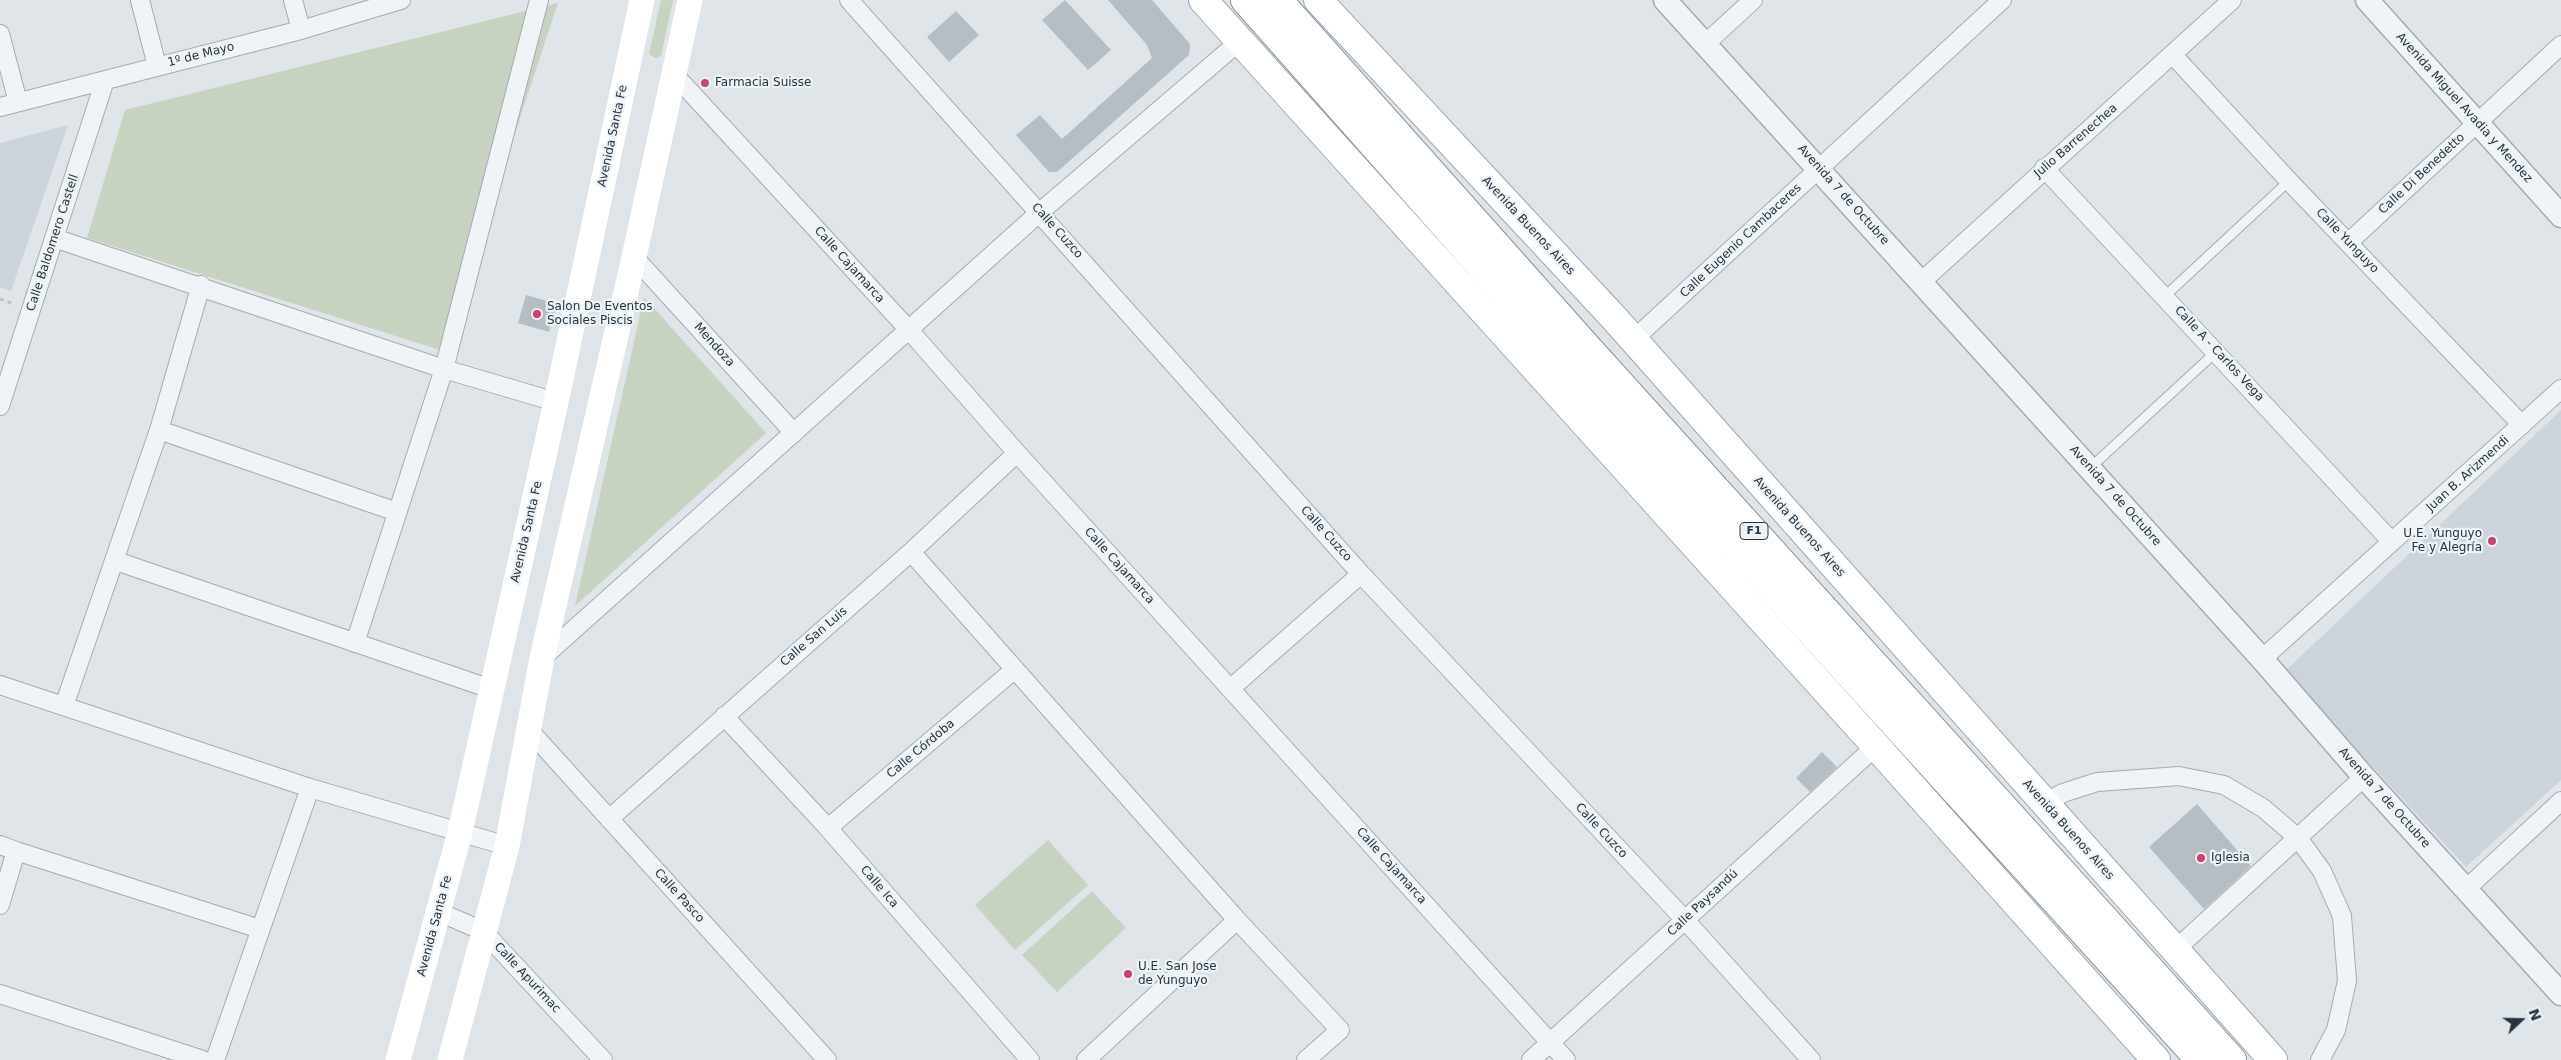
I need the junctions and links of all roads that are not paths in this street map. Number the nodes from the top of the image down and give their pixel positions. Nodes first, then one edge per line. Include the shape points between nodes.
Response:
1 (140, 0) edge
2 (293, 0) edge
3 (401, 0) edge
4 (540, 0) edge
5 (642, 0) edge
6 (690, 0) edge
7 (849, 0) edge
8 (1203, 0) edge
9 (1245, 0) edge
10 (1278, 0) edge
11 (1318, 0) edge
12 (1665, 0) edge
13 (1753, 0) edge
14 (2002, 0) edge
15 (2232, 0) edge
16 (2367, 0) edge
17 (301, 30) junction
18 (0, 34) edge
19 (1240, 41) junction
20 (1705, 44) junction
21 (2561, 45) edge
22 (2174, 55) junction
23 (157, 66) junction
24 (672, 72) junction
25 (105, 80) junction
26 (18, 102) junction
27 (0, 107) edge
28 (2477, 122) junction
29 (1820, 168) junction
30 (2044, 168) junction
31 (2289, 181) junction
32 (1040, 212) junction
33 (2561, 216) edge
34 (54, 238) junction
35 (2349, 242) junction
36 (634, 257) junction
37 (1921, 282) junction
38 (201, 285) junction
39 (2166, 296) junction
40 (909, 330) junction
41 (1633, 340) junction
42 (2217, 351) junction
43 (444, 369) junction
44 (2561, 389) edge
45 (556, 402) junction
46 (0, 406) edge
47 (2522, 425) junction
48 (159, 430) junction
49 (794, 433) junction
50 (1017, 453) junction
51 (2090, 469) junction
52 (397, 512) junction
53 (2392, 542) junction
54 (911, 552) junction
55 (116, 561) junction
56 (1361, 574) junction
57 (355, 643) junction
58 (542, 658) junction
59 (2262, 659) junction
60 (1014, 670) junction
61 (0, 685) edge
62 (491, 689) junction
63 (1230, 689) junction
64 (64, 706) junction
65 (724, 716) junction
66 (530, 731) junction
67 (1876, 746) junction
68 (2364, 777) junction
69 (310, 788) junction
70 (2561, 801) edge
71 (2044, 803) junction
72 (610, 819) junction
73 (828, 828) junction
74 (460, 832) junction
75 (2298, 838) junction
76 (507, 846) junction
77 (8, 848) edge
78 (2467, 888) junction
79 (0, 905) edge
80 (439, 912) junction
81 (1237, 920) junction
82 (1685, 920) junction
83 (260, 929) junction
84 (483, 931) junction
85 (2175, 950) junction
86 (0, 994) edge
87 (2561, 994) edge
88 (1550, 1042) junction
89 (204, 1060) edge
90 (215, 1060) edge
91 (398, 1060) edge
92 (450, 1060) edge
93 (603, 1060) edge
94 (827, 1060) edge
95 (1030, 1060) edge
96 (1086, 1060) edge
97 (1306, 1060) edge
98 (1531, 1060) edge
99 (1566, 1060) edge
100 (1811, 1060) edge
101 (2156, 1060) edge
102 (2200, 1060) edge
103 (2232, 1060) edge
104 (2273, 1060) edge
105 (2320, 1060) edge

1 - 23 street
2 - 17 street
3 - 17 street, 1º de Mayo
4 - 43 street
5 - 45 main road, Avenida Santa Fe
6 - 24 main road
7 - 32 street, Calle Cuzco
8 - 19 main road
9 - 102 main road, F1 via 1575,373
10 - 103 main road, F1 via 1601,363
11 - 41 main road, Avenida Buenos Aires
12 - 20 street, Avenida 7 de Octubre
13 - 20 street
14 - 29 street, Calle Eugenio Cambaceres
15 - 22 street, Julio Barrenechea
16 - 28 street, Avenida Miguel Avadia y Mendez
17 - 23 street, 1º de Mayo
18 - 26 street
19 - 32 street
19 - 67 main road
20 - 29 street, Avenida 7 de Octubre
21 - 28 street, Calle Di Benedetto
22 - 30 street, Julio Barrenechea
22 - 31 street, Calle Yunguyo
23 - 25 street, 1º de Mayo
24 - 36 main road
24 - 40 street, Calle Cajamarca
25 - 26 street, 1º de Mayo
25 - 34 street, Calle Baldomero Castell
26 - 27 street, 1º de Mayo
28 - 33 street, Avenida Miguel Avadia y Mendez
28 - 35 street, Calle Di Benedetto
29 - 37 street, Avenida 7 de Octubre
29 - 41 street, Calle Eugenio Cambaceres
30 - 37 street, Julio Barrenechea
30 - 39 street, Calle A - Carlos Vega
31 - 35 street, Calle Yunguyo
31 - 39 lane
32 - 40 street
32 - 56 street, Calle Cuzco
34 - 38 street
34 - 46 street, Calle Baldomero Castell
35 - 47 street, Calle Yunguyo
36 - 49 street, Mendoza
36 - 58 main road
37 - 51 street, Avenida 7 de Octubre
38 - 43 street
38 - 48 street
39 - 42 street, Calle A - Carlos Vega
40 - 49 street
40 - 50 street, Calle Cajamarca
41 - 71 main road, Avenida Buenos Aires
42 - 51 lane
42 - 53 street, Calle A - Carlos Vega
43 - 45 street
43 - 52 street
44 - 47 street, Juan B. Arizmendi
45 - 62 main road, Avenida Santa Fe
47 - 53 street, Juan B. Arizmendi
48 - 52 street
48 - 55 street
49 - 58 street
50 - 54 street, Calle San Luis
50 - 63 street, Calle Cajamarca
51 - 59 street, Avenida 7 de Octubre
52 - 57 street
53 - 59 street, Juan B. Arizmendi
54 - 60 street
54 - 65 street, Calle San Luis
55 - 57 street
55 - 64 street
56 - 63 street
56 - 82 street, Calle Cuzco
57 - 62 street
58 - 66 main road
59 - 68 street, Avenida 7 de Octubre
60 - 73 street, Calle Córdoba
60 - 81 street
61 - 64 street
62 - 74 main road, Avenida Santa Fe
63 - 88 street, Calle Cajamarca
64 - 69 street
65 - 72 street, Calle San Luis
65 - 73 street, Calle Ica
66 - 72 street, Calle Pasco
66 - 76 main road
67 - 82 street, Calle Paysandú
67 - 101 main road
68 - 75 street
68 - 78 street, Avenida 7 de Octubre
69 - 74 street
69 - 83 street
70 - 78 street
71 - 75 street via 2097,782 2179,776 2224,785 2263,808
71 - 85 main road, Avenida Buenos Aires
72 - 94 street, Calle Pasco
73 - 95 street, Calle Ica
74 - 76 street
74 - 80 main road, Avenida Santa Fe
75 - 85 street
75 - 105 street via 2322,871 2342,916 2347,981 2336,1030
76 - 84 main road
77 - 79 street
77 - 83 street
78 - 87 street, Avenida 7 de Octubre
80 - 84 street, Calle Apurimac
80 - 91 main road, Avenida Santa Fe
81 - 96 street
81 - 97 street via 1340,1030
82 - 88 street, Calle Paysandú
82 - 100 street, Calle Cuzco
83 - 90 street
84 - 92 main road
84 - 93 street, Calle Apurimac
85 - 104 main road, Avenida Buenos Aires
86 - 89 street
88 - 98 street, Calle Paysandú
88 - 99 street, Calle Cajamarca

